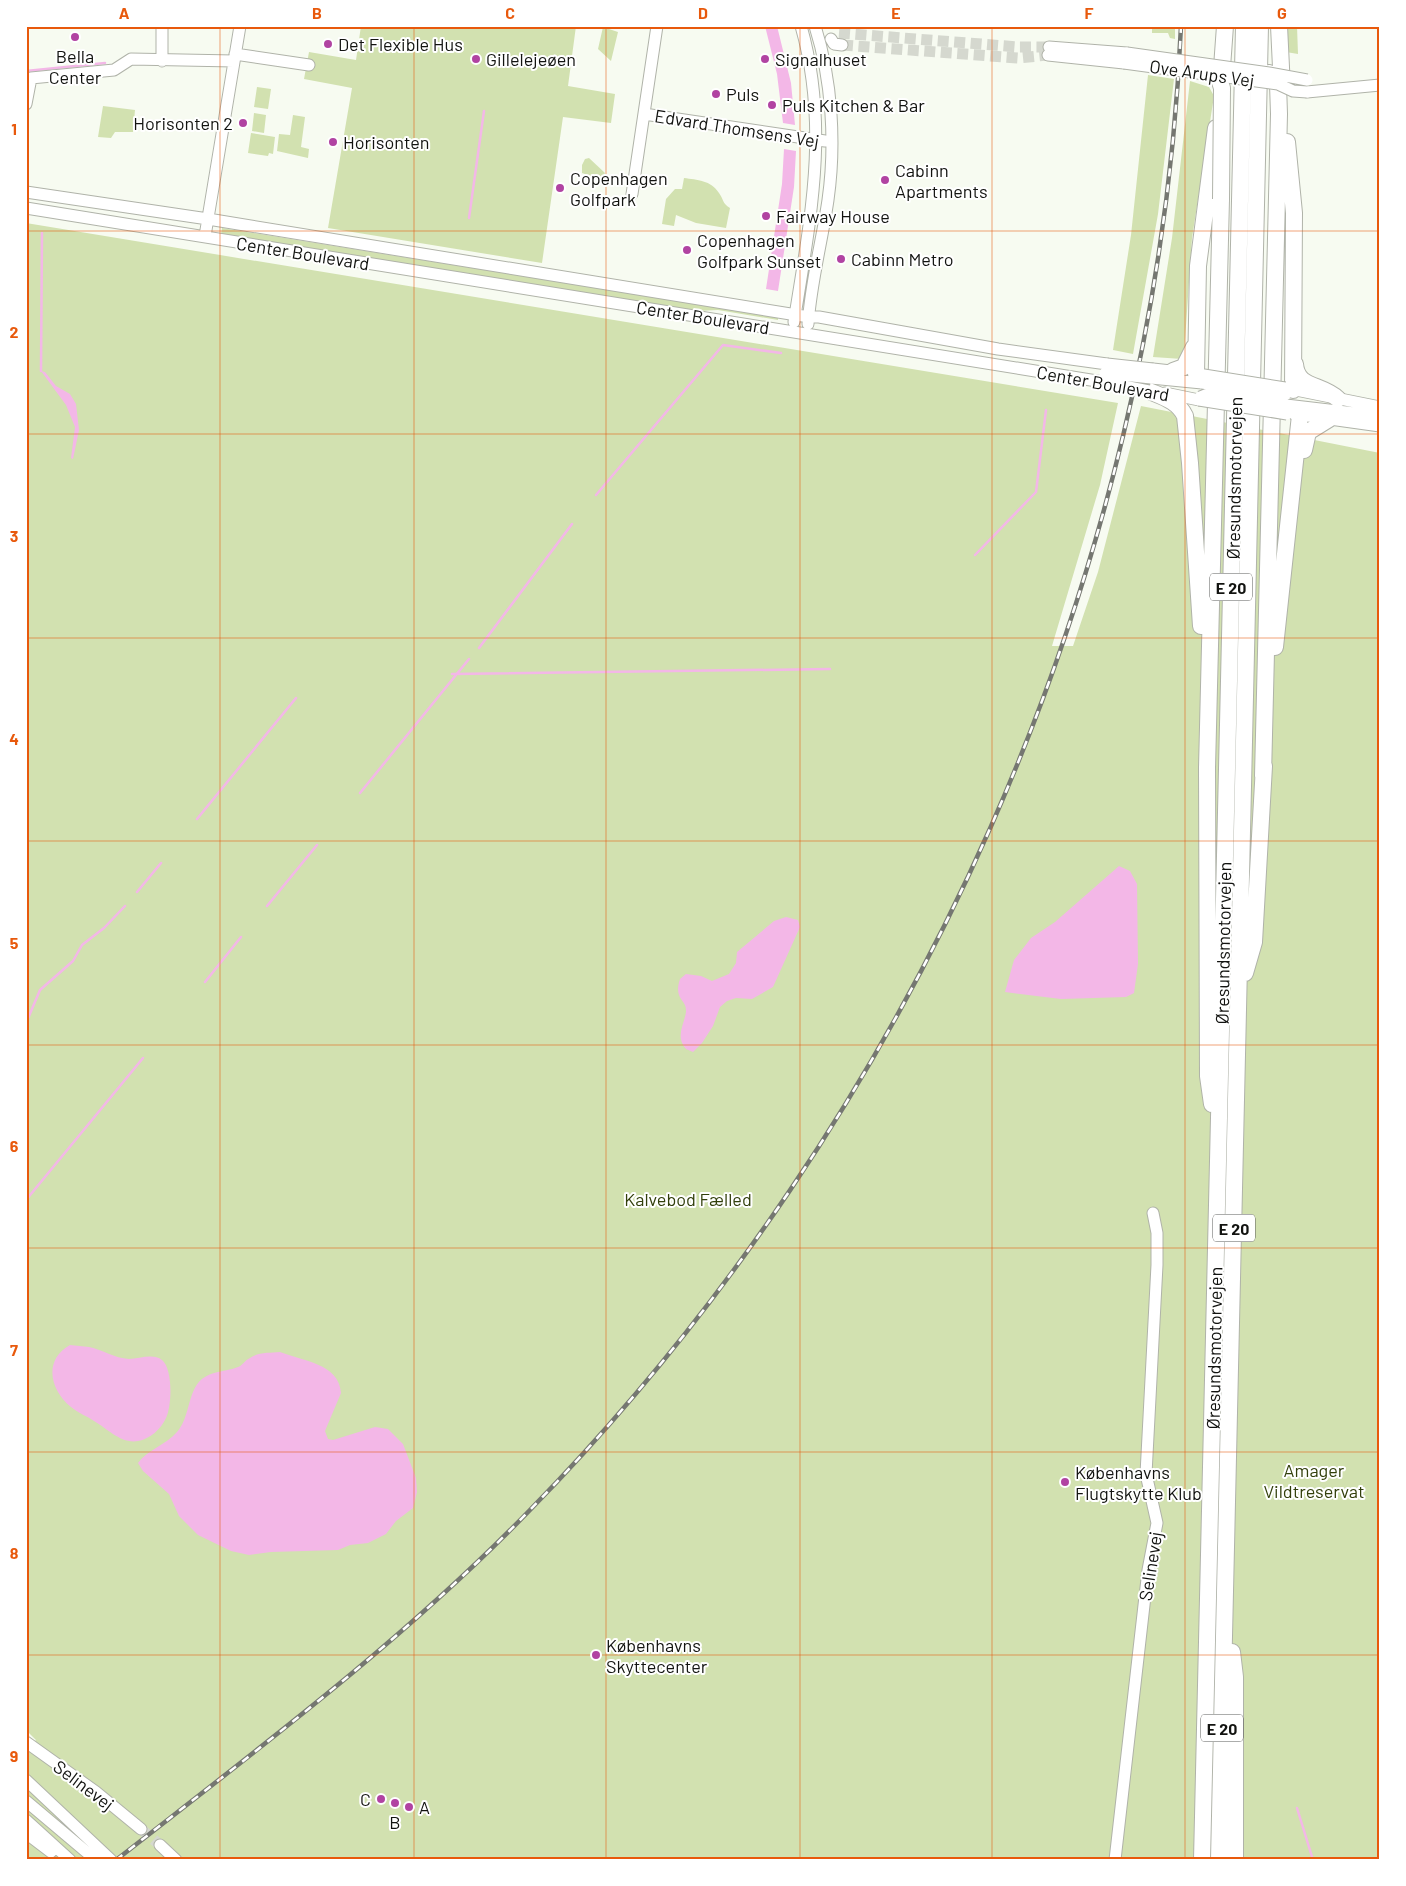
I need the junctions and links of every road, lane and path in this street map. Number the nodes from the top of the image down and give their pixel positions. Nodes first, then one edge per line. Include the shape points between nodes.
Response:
1 (162, 26) edge
2 (240, 26) edge
3 (656, 26) edge
4 (815, 26) edge
5 (1225, 26) edge
6 (1244, 26) edge
7 (1260, 26) edge
8 (1279, 26) edge
9 (802, 32) edge
10 (833, 40) junction
11 (1048, 51) tunnel mouth
12 (235, 58) junction
13 (1126, 58) junction
14 (162, 61) junction
15 (309, 65) dead end
16 (1212, 74) junction
17 (1274, 78) junction
18 (1380, 85) edge
19 (1354, 88) junction
20 (26, 104) edge
21 (644, 114) junction
22 (817, 140) junction
23 (831, 142) junction
24 (26, 192) edge
25 (632, 194) dead end
26 (26, 208) edge
27 (208, 219) junction
28 (205, 236) junction
29 (795, 315) junction
30 (809, 317) junction
31 (793, 331) junction
32 (808, 333) junction
33 (1196, 343) junction
34 (1293, 343) junction
35 (1173, 371) junction
36 (1105, 373) junction
37 (1151, 379) junction
38 (1200, 379) junction
39 (1198, 399) junction
40 (1338, 399) junction
41 (1291, 402) junction
42 (1380, 407) edge
43 (1380, 416) edge
44 (1329, 420) junction
45 (1380, 426) edge
46 (1190, 463) junction
47 (1286, 560) junction
48 (1207, 768) junction
49 (1263, 776) junction
50 (1239, 994) junction
51 (1219, 1148) junction
52 (1153, 1213) dead end
53 (1225, 1597) junction
54 (26, 1742) edge
55 (26, 1780) edge
56 (26, 1801) edge
57 (26, 1820) edge
58 (141, 1829) tunnel mouth
59 (26, 1833) edge
60 (160, 1845) tunnel mouth
61 (62, 1860) edge
62 (70, 1860) edge
63 (96, 1860) edge
64 (111, 1860) edge
65 (176, 1860) edge
66 (1115, 1860) edge
67 (1202, 1860) edge
68 (1220, 1860) edge
69 (1235, 1860) edge

1 - 14 street
2 - 12 street
3 - 21 street, Edvard Thomsens Vej
4 - 10 street
5 - 33 highway via 1198,266
6 - 51 highway, Øresundsmotorvejen / E 20
7 - 50 highway, Øresundsmotorvejen / E 20
8 - 34 highway via 1294,213
9 - 10 street
9 - 22 street via 812,77
10 - 23 street via 825,64
11 - 13 street, Ove Arups Vej
12 - 14 street
12 - 15 street
12 - 27 street
13 - 16 street, Ove Arups Vej, bridge
13 - 17 street, Ove Arups Vej, bridge
14 - 20 street via 130,59 114,70 31,78
16 - 17 street, Ove Arups Vej, bridge
16 - 48 highway, bridge via 1222,88
17 - 19 street, Ove Arups Vej, bridge via 1307,80 1324,87
17 - 19 street, Ove Arups Vej, bridge via 1286,88 1307,92
17 - 49 highway via 1277,208
18 - 19 street, Ove Arups Vej
21 - 22 street, Edvard Thomsens Vej
21 - 25 street, Edvard Thomsens Vej
22 - 23 street, Edvard Thomsens Vej
22 - 29 street via 813,196
23 - 30 street via 829,198
24 - 27 street, Center Boulevard
26 - 28 street, Center Boulevard
27 - 28 street
27 - 29 street, Center Boulevard
28 - 31 street, Center Boulevard
29 - 30 street, Center Boulevard
29 - 31 street
30 - 32 street
30 - 36 street, Center Boulevard via 819,316 998,349
31 - 32 street, Center Boulevard
32 - 36 street, Center Boulevard via 1053,373
33 - 35 highway via 1189,361
33 - 38 highway
34 - 40 highway via 1298,377 1304,383 1329,390
34 - 41 highway
35 - 37 street, Center Boulevard
35 - 38 street, Center Boulevard
36 - 37 street, Center Boulevard, bridge
36 - 37 street, Center Boulevard, bridge
37 - 38 street
37 - 39 street, Center Boulevard
37 - 46 highway via 1185,416
38 - 39 street
38 - 41 street, Center Boulevard, bridge
39 - 41 street, Center Boulevard, bridge
39 - 46 highway
40 - 41 street, Center Boulevard
40 - 42 street, Center Boulevard
41 - 43 street
41 - 44 street, Center Boulevard
41 - 47 highway
44 - 45 street, Center Boulevard
44 - 47 highway via 1308,432 1305,438 1297,522
46 - 48 highway
47 - 49 highway
48 - 51 highway via 1208,1076
49 - 50 highway via 1254,942
50 - 53 highway, Øresundsmotorvejen / E 20
51 - 67 highway, Øresundsmotorvejen / E 20
52 - 66 street, Selinevej via 1157,1233 1146,1474 1157,1523 1148,1570
53 - 68 highway, Øresundsmotorvejen / E 20
53 - 69 highway via 1235,1677
54 - 58 street, Selinevej
55 - 64 street
56 - 63 street
57 - 62 street
59 - 61 street
60 - 65 street

